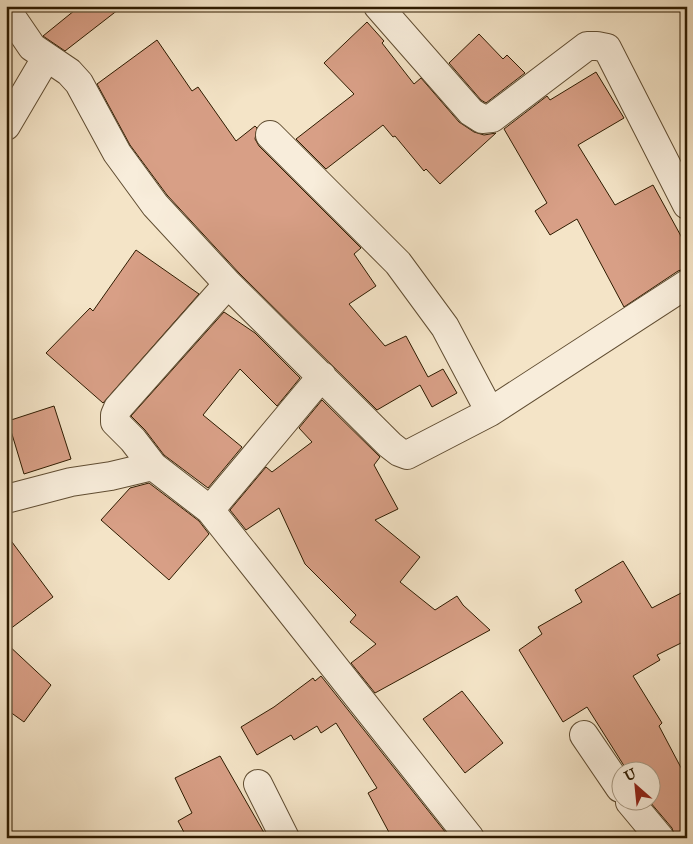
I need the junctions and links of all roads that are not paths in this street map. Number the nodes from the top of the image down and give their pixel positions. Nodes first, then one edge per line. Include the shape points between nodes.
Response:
1 (378, 6) edge
2 (6, 9) edge
3 (46, 58) junction
4 (6, 126) edge
5 (270, 135) dead end
6 (687, 205) edge
7 (228, 284) junction
8 (687, 284) edge
9 (322, 376) junction
10 (490, 412) junction
11 (153, 466) junction
12 (6, 499) edge
13 (210, 510) junction
14 (584, 735) dead end
15 (610, 773) edge
16 (258, 784) dead end
17 (638, 812) edge
18 (285, 838) edge
19 (470, 838) edge
20 (660, 838) edge

1 - 6 street via 471,112 482,119 492,118 586,46 607,48
2 - 3 street via 32,47
3 - 4 street
3 - 7 street via 79,83 117,153 155,205
5 - 10 street via 398,263 445,327
7 - 9 street
7 - 11 street via 115,415 115,422
8 - 10 street
9 - 10 street via 390,445 407,455
9 - 13 street
11 - 12 street
11 - 13 street
13 - 19 street
14 - 15 street
16 - 18 street
17 - 20 street

